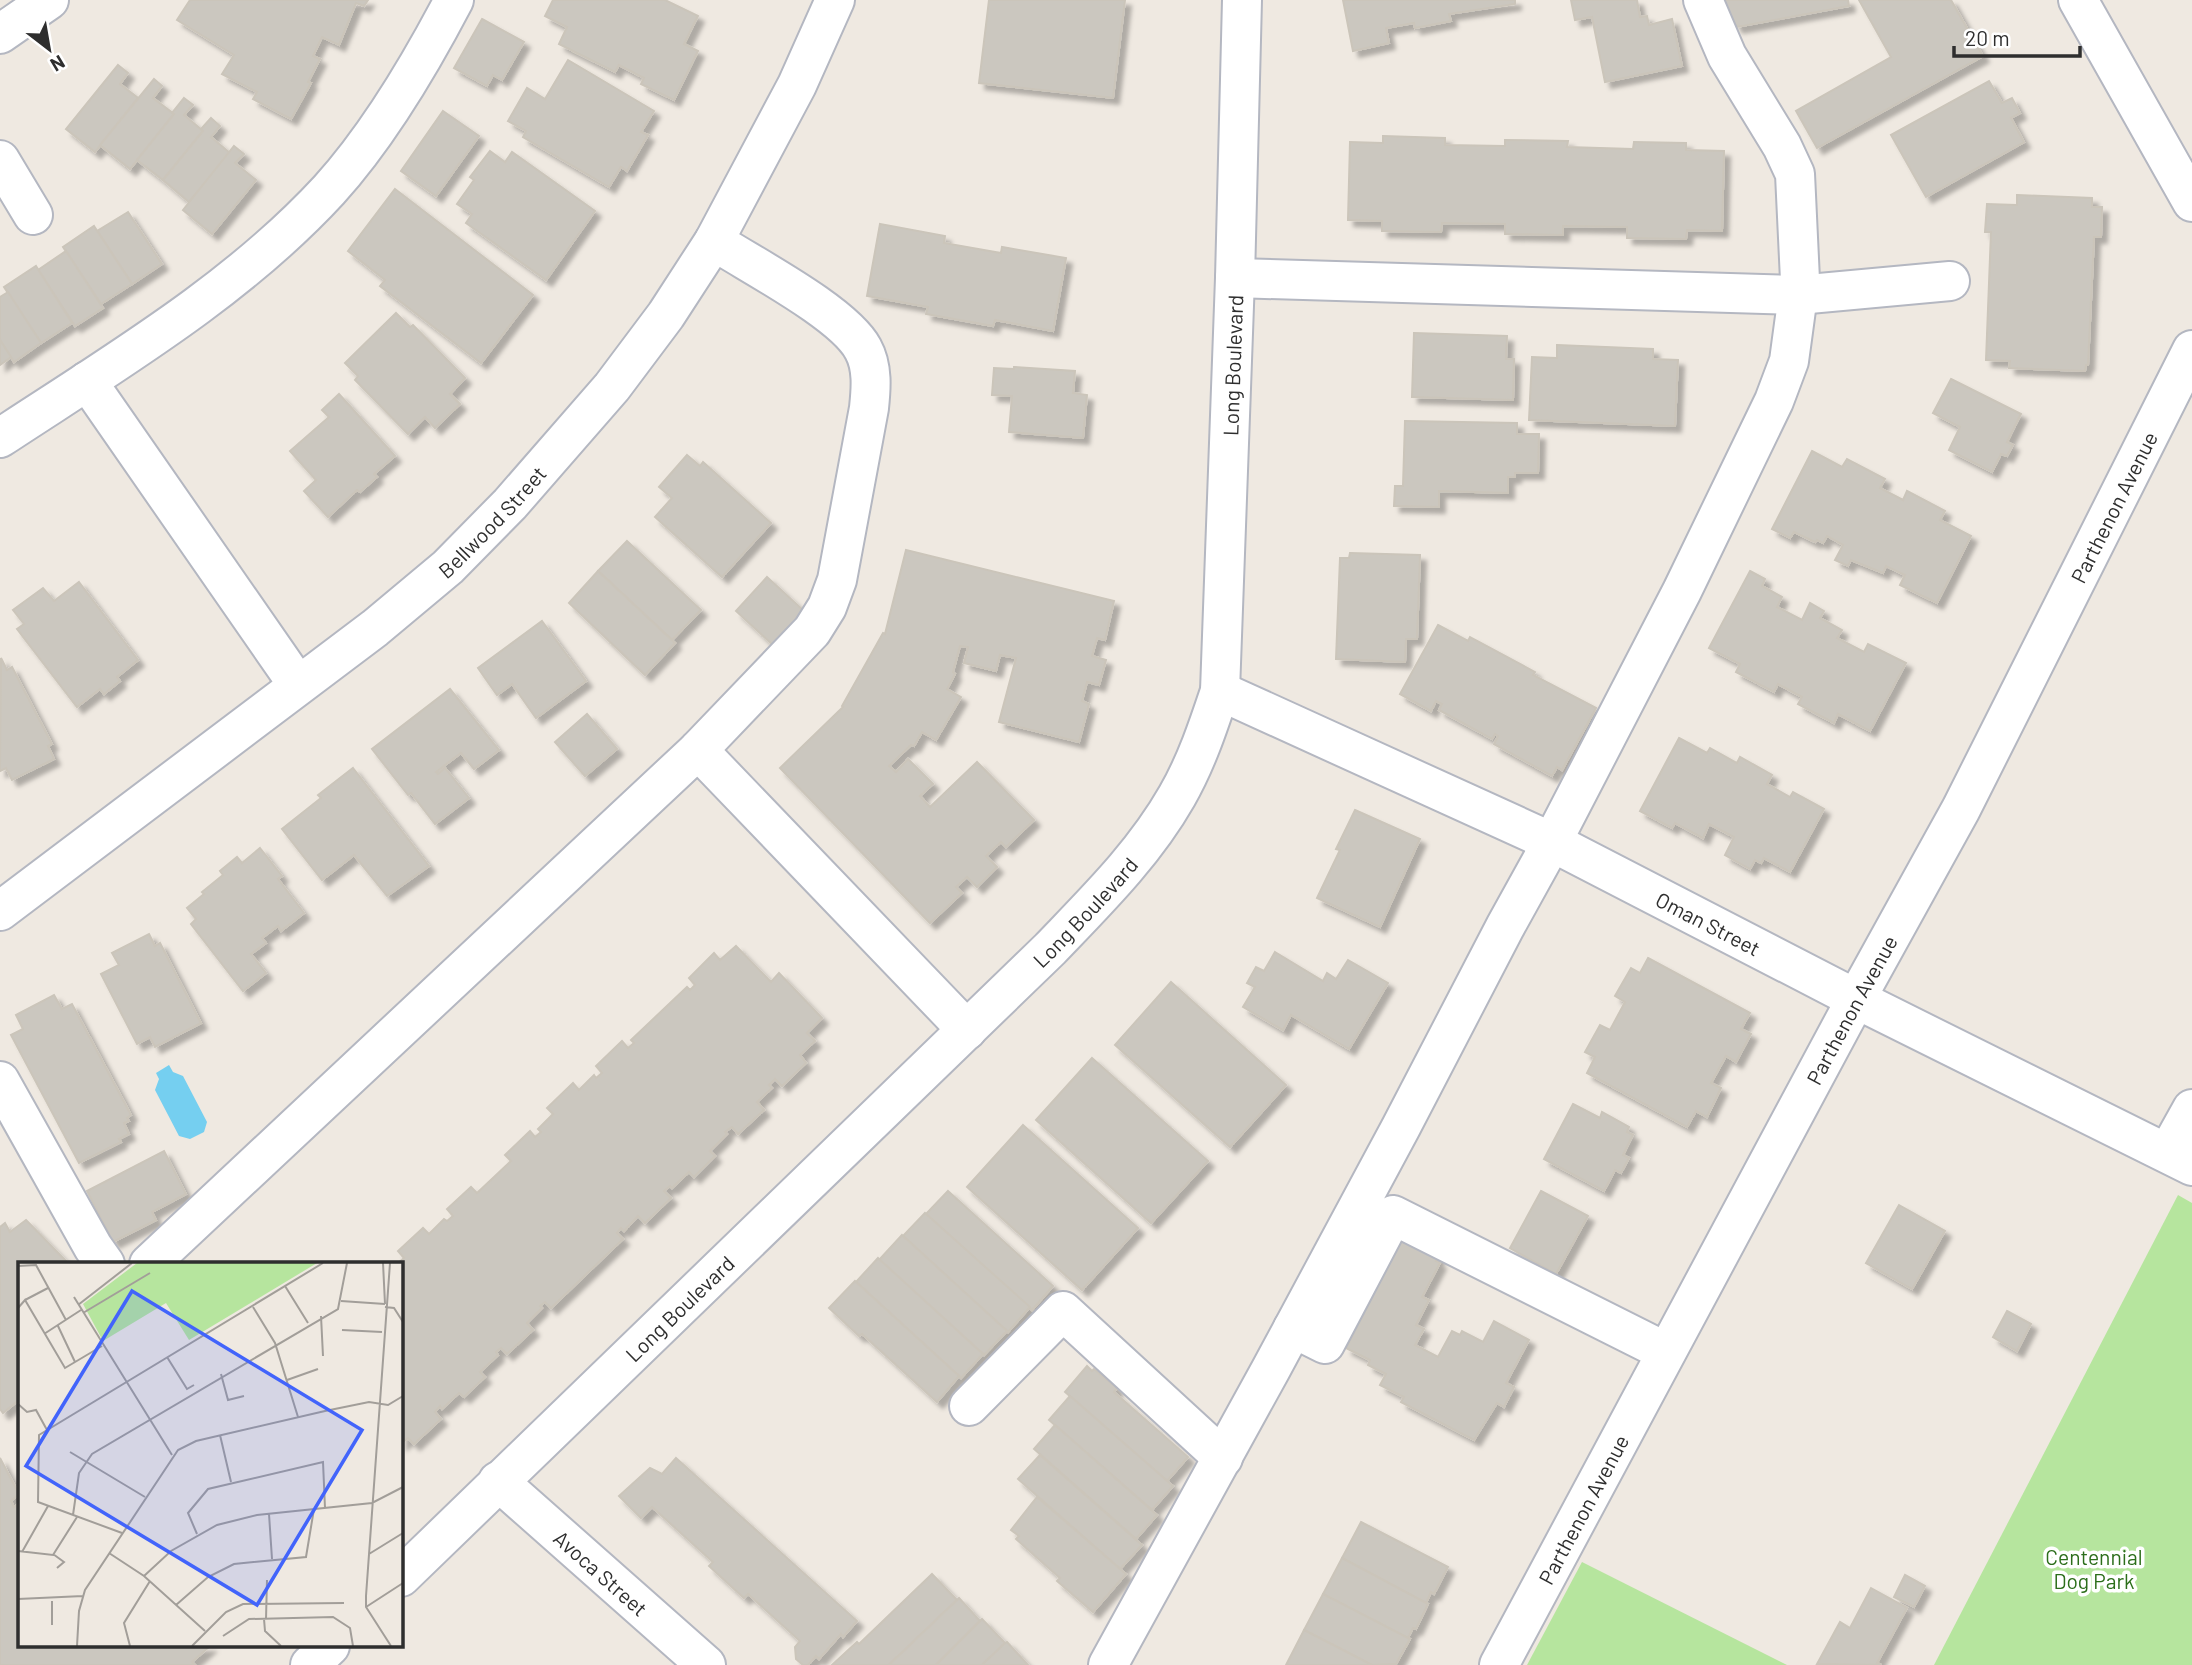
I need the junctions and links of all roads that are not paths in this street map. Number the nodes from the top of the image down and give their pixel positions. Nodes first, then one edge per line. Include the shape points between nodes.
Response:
1 (49, 0) edge
2 (454, 0) edge
3 (835, 0) edge
4 (1242, 0) edge
5 (1703, 0) edge
6 (2078, 0) edge
7 (0, 34) edge
8 (0, 160) edge
9 (2192, 202) edge
10 (33, 215) dead end
11 (714, 241) junction
12 (1235, 278) junction
13 (1950, 281) dead end
14 (1798, 295) junction
15 (2192, 350) edge
16 (86, 381) junction
17 (0, 438) edge
18 (298, 685) junction
19 (1220, 691) junction
20 (698, 750) junction
21 (1552, 842) junction
22 (2, 903) edge
23 (1856, 999) junction
24 (967, 1030) junction
25 (0, 1080) edge
26 (2192, 1109) edge
27 (2180, 1159) edge
28 (105, 1262) edge
29 (151, 1262) edge
30 (1293, 1328) junction
31 (1666, 1352) junction
32 (969, 1406) dead end
33 (1223, 1458) junction
34 (498, 1481) junction
35 (402, 1576) edge
36 (328, 1648) edge
37 (310, 1665) edge
38 (706, 1665) edge
39 (1108, 1665) edge
40 (1499, 1665) edge

1 - 7 street
2 - 16 street via 397,97 329,189 262,253 172,324
3 - 11 street, Bellwood Street via 797,85
4 - 12 street, Long Boulevard
5 - 14 street via 1727,56 1795,174
6 - 9 street
8 - 10 street
11 - 18 street, Bellwood Street via 612,387 510,504 448,566
11 - 20 street via 841,323 864,351 872,387 855,495 827,607 812,631
12 - 14 street
12 - 19 street, Long Boulevard
13 - 14 street
14 - 21 street via 1792,350 1774,401
15 - 23 street, Parthenon Avenue via 1961,809
16 - 17 street
16 - 18 street
18 - 22 street, Bellwood Street
19 - 21 street, Oman Street
19 - 24 street, Long Boulevard via 1202,746 1148,840 1114,883
20 - 24 street
20 - 29 street
21 - 23 street, Oman Street
21 - 30 street
23 - 27 street, Oman Street
23 - 31 street, Parthenon Avenue
24 - 34 street, Long Boulevard
25 - 28 street
26 - 27 street
30 - 31 street via 1325,1344 1393,1215
30 - 33 street
31 - 40 street, Parthenon Avenue
32 - 33 street via 1063,1311
33 - 39 street
34 - 35 street, Long Boulevard
34 - 38 street, Avoca Street
36 - 37 street

